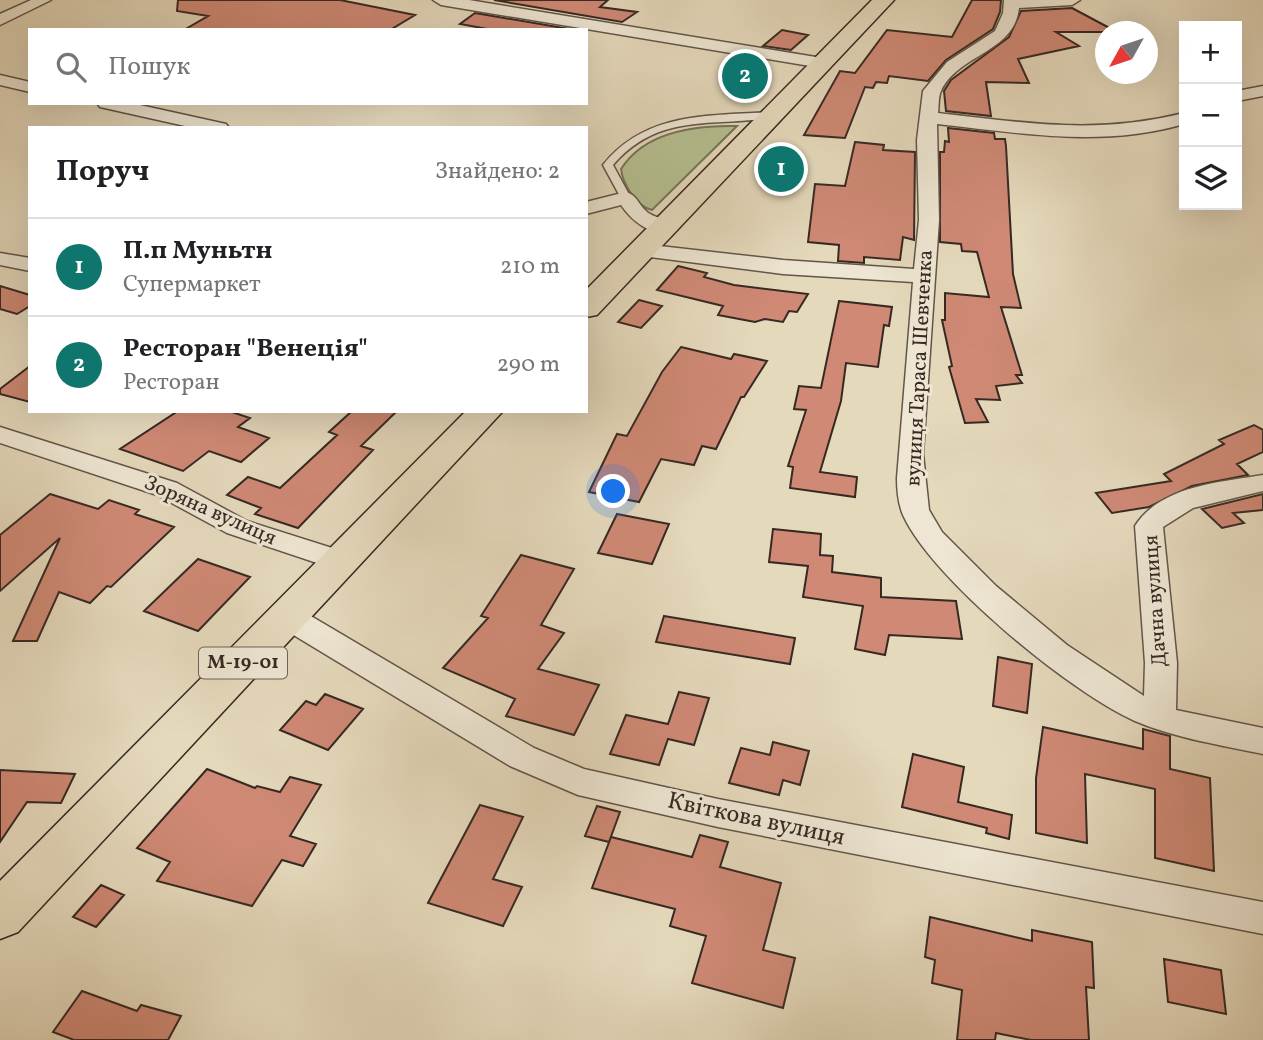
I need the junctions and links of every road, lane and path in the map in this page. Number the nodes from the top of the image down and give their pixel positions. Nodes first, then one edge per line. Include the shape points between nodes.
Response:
1 (43, 0) edge
2 (441, 0) edge
3 (884, 0) edge
4 (1072, 0) edge
5 (1013, 2) edge
6 (0, 20) edge
7 (822, 63) junction
8 (0, 80) edge
9 (28, 87) edge
10 (1263, 91) edge
11 (1242, 95) edge
12 (115, 105) edge
13 (773, 115) junction
14 (930, 118) junction
15 (1179, 119) edge
16 (211, 126) edge
17 (625, 198) junction
18 (588, 207) edge
19 (665, 227) junction
20 (642, 250) junction
21 (0, 259) edge
22 (28, 265) edge
23 (923, 276) junction
24 (588, 305) edge
25 (484, 413) edge
26 (0, 435) edge
27 (1263, 483) edge
28 (341, 561) junction
29 (288, 617) junction
30 (1159, 717) junction
31 (1263, 741) edge
32 (0, 916) edge
33 (1263, 918) edge

1 - 6 street
2 - 7 street
3 - 7 main road
4 - 5 street
5 - 14 street, вулиця Тараса Шевченка via 1002,34 953,66 934,87
7 - 13 main road
8 - 9 street
10 - 11 street
12 - 16 street
13 - 17 lane via 667,124 647,131 608,164
13 - 19 main road
14 - 15 street via 1088,132
14 - 23 street, вулиця Тараса Шевченка via 926,140 929,220
17 - 18 street
17 - 19 street via 640,217
19 - 20 main road
20 - 23 street
20 - 24 main road
21 - 22 street
23 - 30 street, вулиця Тараса Шевченка via 910,454 918,517 953,561 1065,660 1132,705
25 - 28 main road, М-19-01
26 - 28 street, Зоряна вулиця via 167,488 237,527
27 - 30 street, Дачна вулиця via 1183,503 1161,513 1149,526 1161,663
28 - 29 main road, М-19-01
29 - 32 main road, М-19-01
29 - 33 street, Квіткова вулиця via 522,757 578,781 731,816
30 - 31 street, вулиця Тараса Шевченка

